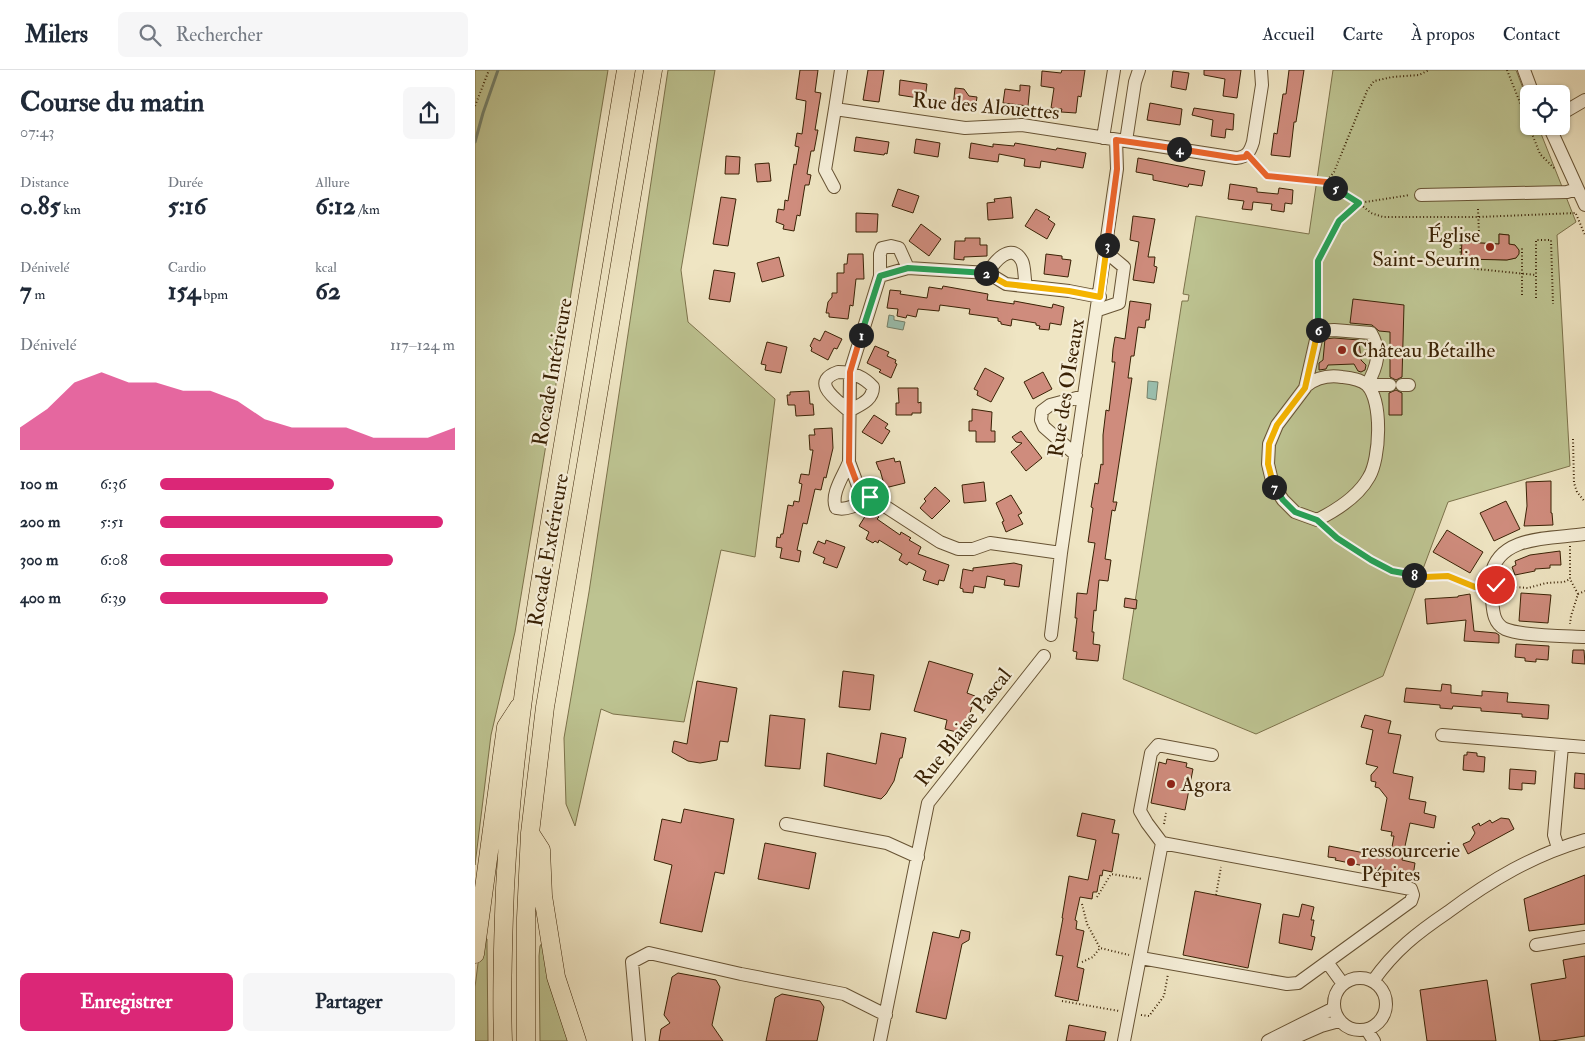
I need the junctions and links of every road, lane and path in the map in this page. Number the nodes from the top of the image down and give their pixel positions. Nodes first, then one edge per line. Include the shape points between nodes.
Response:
1 (489, 70) edge
2 (626, 70) edge
3 (653, 70) edge
4 (841, 70) edge
5 (1114, 70) edge
6 (1139, 70) edge
7 (1261, 70) edge
8 (1429, 70) edge
9 (1507, 70) edge
10 (1524, 70) edge
11 (1530, 85) edge
12 (1585, 100) edge
13 (1520, 103) edge
14 (475, 106) edge
15 (835, 109) junction
16 (1570, 109) edge
17 (1533, 135) edge
18 (1552, 135) edge
19 (1115, 140) junction
20 (1247, 154) junction
21 (1557, 170) dead end
22 (1326, 182) junction
23 (834, 187) dead end
24 (1572, 191) junction
25 (1421, 195) joint
26 (1359, 203) junction
27 (1478, 209) dead end
28 (1581, 209) edge
29 (1478, 217) junction
30 (1585, 234) edge
31 (1522, 248) dead end
32 (1106, 252) junction
33 (908, 268) junction
34 (988, 273) junction
35 (1521, 273) junction
36 (1536, 275) junction
37 (880, 276) junction
38 (1025, 286) junction
39 (1521, 295) dead end
40 (1536, 298) dead end
41 (1099, 304) junction
42 (1553, 304) dead end
43 (1318, 331) junction
44 (850, 372) junction
45 (1367, 385) junction
46 (1400, 385) dead end
47 (1306, 386) junction
48 (1084, 396) junction
49 (849, 411) junction
50 (1573, 439) dead end
51 (1075, 455) junction
52 (849, 462) junction
53 (870, 497) junction
54 (1585, 502) edge
55 (1317, 520) junction
56 (1585, 534) edge
57 (1569, 536) junction
58 (1061, 553) junction
59 (1570, 579) junction
60 (1491, 585) junction
61 (1585, 591) edge
62 (1578, 594) junction
63 (1051, 635) dead end
64 (1570, 636) junction
65 (1585, 637) edge
66 (1043, 656) dead end
67 (521, 705) junction
68 (1441, 735) dead end
69 (1562, 746) junction
70 (1585, 747) edge
71 (1212, 755) dead end
72 (786, 824) dead end
73 (529, 832) junction
74 (1585, 840) edge
75 (1163, 843) junction
76 (1558, 848) junction
77 (1223, 855) junction
78 (918, 857) junction
79 (1155, 882) junction
80 (1216, 895) dead end
81 (1097, 897) dead end
82 (1082, 904) dead end
83 (1585, 937) edge
84 (1536, 945) dead end
85 (1100, 948) junction
86 (475, 954) edge
87 (1141, 958) junction
88 (1082, 962) dead end
89 (1327, 962) junction
90 (1373, 981) junction
91 (1343, 984) junction
92 (1334, 1008) junction
93 (886, 1016) junction
94 (1339, 1020) junction
95 (1367, 1030) junction
96 (503, 1041) edge
97 (527, 1041) edge
98 (577, 1041) edge
99 (639, 1041) edge
100 (880, 1041) edge
101 (1124, 1041) edge
102 (1268, 1041) edge
103 (1287, 1041) edge
104 (1374, 1041) edge

1 - 14 path
2 - 67 highway, Rocade Intérieure
3 - 73 highway, Rocade Extérieure via 549,681
4 - 15 street
5 - 19 street
6 - 19 street
7 - 20 street via 1262,85 1253,142
8 - 22 path via 1419,75 1375,81 1367,91 1334,172
9 - 13 path
10 - 11 street
12 - 16 street
15 - 19 street, Rue des Alouettes via 965,128 1022,125
15 - 23 street via 825,170
17 - 21 path via 1540,154
18 - 24 street
19 - 20 street, Rue des Alouettes via 1236,158
19 - 32 street, Rue des OIseaux via 1117,169
20 - 22 path via 1267,176
22 - 26 path
24 - 25 street
24 - 28 street
24 - 28 path
25 - 26 path
26 - 29 path via 1371,213 1383,217
26 - 43 path via 1339,221 1318,261
27 - 29 path
28 - 29 path
28 - 30 path
29 - 35 path via 1479,234 1461,234 1460,265
31 - 35 path
32 - 41 street, Rue des OIseaux
32 - 41 street via 1124,267 1119,303
33 - 34 street
33 - 37 street
33 - 37 street via 899,248 882,248
34 - 38 street via 1006,284
34 - 38 street via 995,260 1010,253 1017,255 1022,262
35 - 36 path
35 - 39 path
36 - 40 path
36 - 42 path via 1536,240 1551,240
37 - 44 street
38 - 41 street via 1069,291
41 - 48 street, Rue des OIseaux
43 - 45 street via 1371,333 1377,343 1377,368
43 - 47 street
44 - 49 street
44 - 49 street via 869,383 873,394 869,400
44 - 49 street via 838,372 825,380 829,393
45 - 46 street
45 - 47 street via 1356,379 1334,376 1312,381
45 - 55 street via 1378,415 1379,432 1370,476 1334,512
47 - 55 street via 1277,425 1269,444 1268,464 1273,485 1283,500 1295,512
48 - 51 street, Rue des OIseaux
48 - 51 street via 1042,410 1043,427
49 - 52 street
50 - 54 path via 1574,483
51 - 58 street, Rue des OIseaux
52 - 53 street via 858,486
52 - 53 street via 835,494 836,508 850,508
53 - 58 street via 940,542 958,549 973,549 990,543
55 - 60 path via 1337,538 1392,571 1425,577 1448,576 1475,587
56 - 57 street
57 - 59 path
57 - 60 street via 1533,540 1507,550 1493,567
58 - 63 street, Rue des OIseaux
59 - 60 path via 1528,588
59 - 62 path
60 - 64 street via 1494,614 1502,628
61 - 62 path
62 - 64 path via 1571,616
64 - 65 street
66 - 78 street, Rue Blaise Pascal via 929,803
67 - 86 highway via 506,727
67 - 96 highway, Rocade Intérieure via 509,820 501,1011
68 - 69 street
69 - 70 street
69 - 76 street via 1554,835
71 - 75 street via 1158,745 1151,753 1141,811
72 - 78 street via 887,844
73 - 97 highway, Rocade Extérieure
73 - 98 highway via 541,850 543,896 556,977
74 - 76 street
75 - 77 street
75 - 79 street
76 - 90 street via 1510,870 1426,927 1410,939
77 - 80 path
77 - 89 street via 1411,889 1411,901
78 - 93 street, Rue Blaise Pascal
79 - 81 path via 1111,874
79 - 87 street
82 - 85 path via 1087,924
83 - 84 street
85 - 87 path
85 - 88 path via 1093,957
87 - 89 street via 1287,984 1298,983
87 - 101 street
89 - 91 street
90 - 91 street via 1357,978
90 - 95 street via 1385,995 1385,1012 1375,1026
91 - 92 street via 1335,995
92 - 94 street
92 - 102 street
93 - 99 street via 843,994 649,954 633,962
93 - 100 street, Rue Blaise Pascal
94 - 95 street via 1347,1027
94 - 103 street
95 - 104 street

